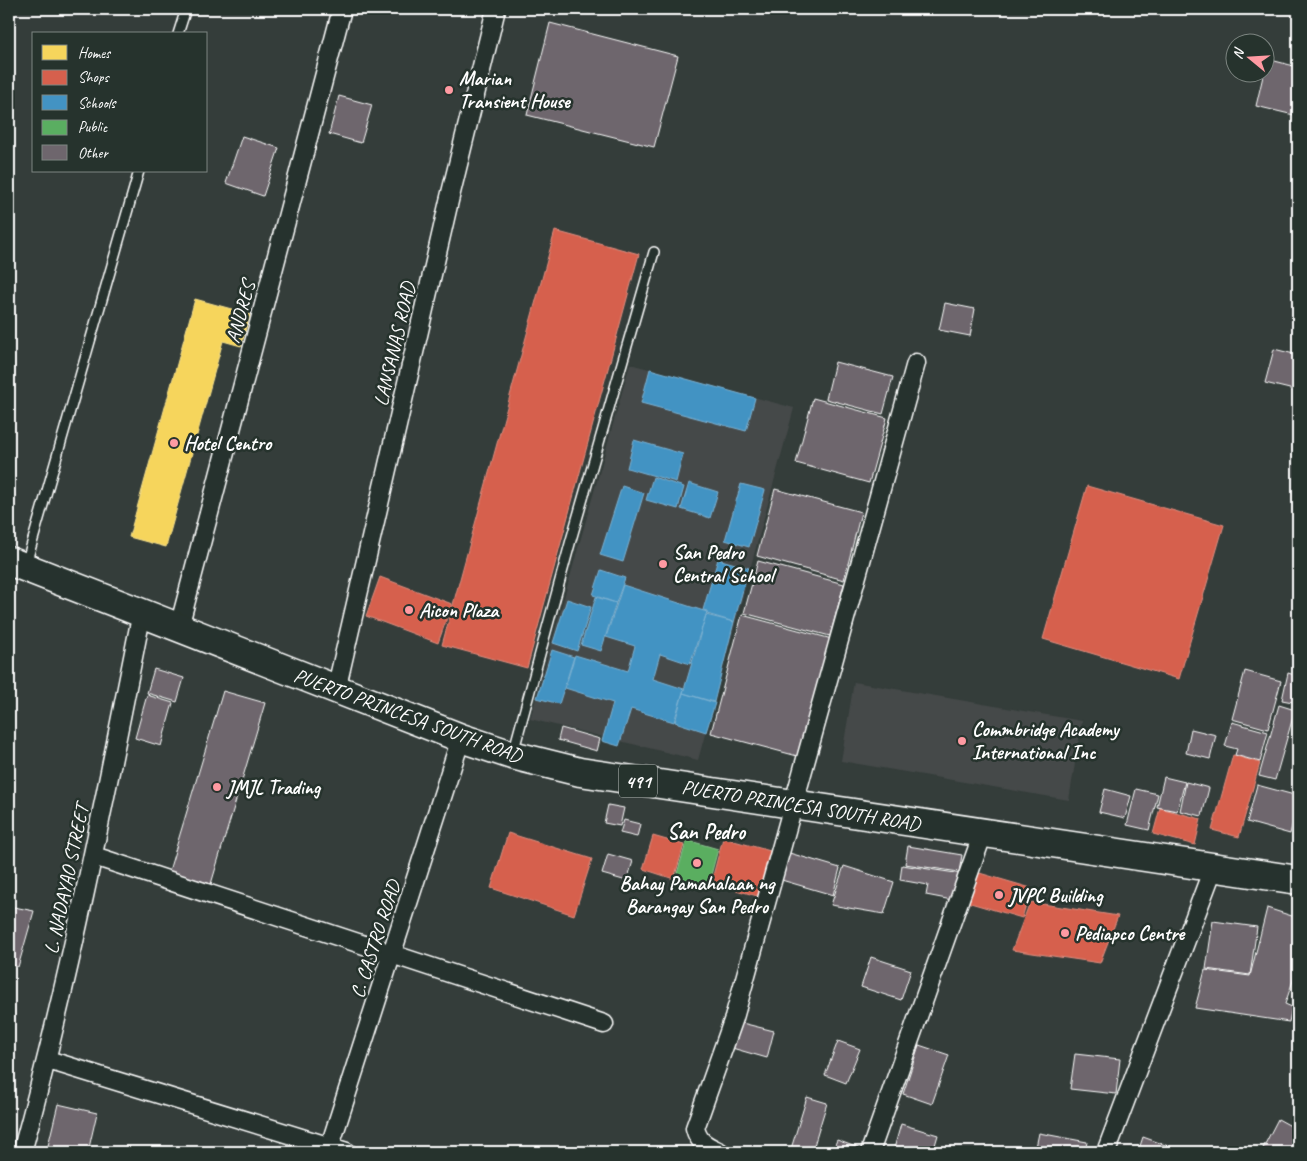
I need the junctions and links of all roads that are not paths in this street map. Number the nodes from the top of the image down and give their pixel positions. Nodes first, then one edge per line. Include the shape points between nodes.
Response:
1 (186, 9) edge
2 (342, 9) edge
3 (496, 9) edge
4 (179, 32) edge
5 (139, 172) edge
6 (654, 252) dead end
7 (916, 363) dead end
8 (17, 564) edge
9 (142, 612) junction
10 (179, 627) junction
11 (336, 690) junction
12 (461, 738) junction
13 (512, 755) junction
14 (794, 804) junction
15 (983, 833) junction
16 (94, 856) junction
17 (1214, 866) junction
18 (1298, 880) edge
19 (393, 953) junction
20 (604, 1024) dead end
21 (48, 1060) junction
22 (335, 1150) edge
23 (22, 1152) edge
24 (720, 1152) edge
25 (870, 1152) edge
26 (1106, 1152) edge

1 - 4 lane
2 - 10 street, ANDRES
3 - 11 street, LANSANAS ROAD
5 - 8 lane
6 - 13 lane
7 - 14 street
8 - 9 main road, PUERTO PRINCESA SOUTH ROAD / 491
9 - 10 main road, PUERTO PRINCESA SOUTH ROAD / 491
9 - 16 street, L. NADAYAO STREET
10 - 11 main road, PUERTO PRINCESA SOUTH ROAD / 491
11 - 12 main road, PUERTO PRINCESA SOUTH ROAD / 491
12 - 13 main road, PUERTO PRINCESA SOUTH ROAD / 491
12 - 19 street, C. CASTRO ROAD
13 - 14 main road, PUERTO PRINCESA SOUTH ROAD / 491 via 580,772
14 - 15 main road, PUERTO PRINCESA SOUTH ROAD / 491
14 - 24 street via 734,1018 695,1128 702,1142
15 - 17 main road, PUERTO PRINCESA SOUTH ROAD / 491
15 - 25 street
16 - 19 street
16 - 21 street, L. NADAYAO STREET
17 - 18 main road, PUERTO PRINCESA SOUTH ROAD / 491
17 - 26 street
19 - 20 street
19 - 22 street, C. CASTRO ROAD
21 - 22 street
21 - 23 street, L. NADAYAO STREET

